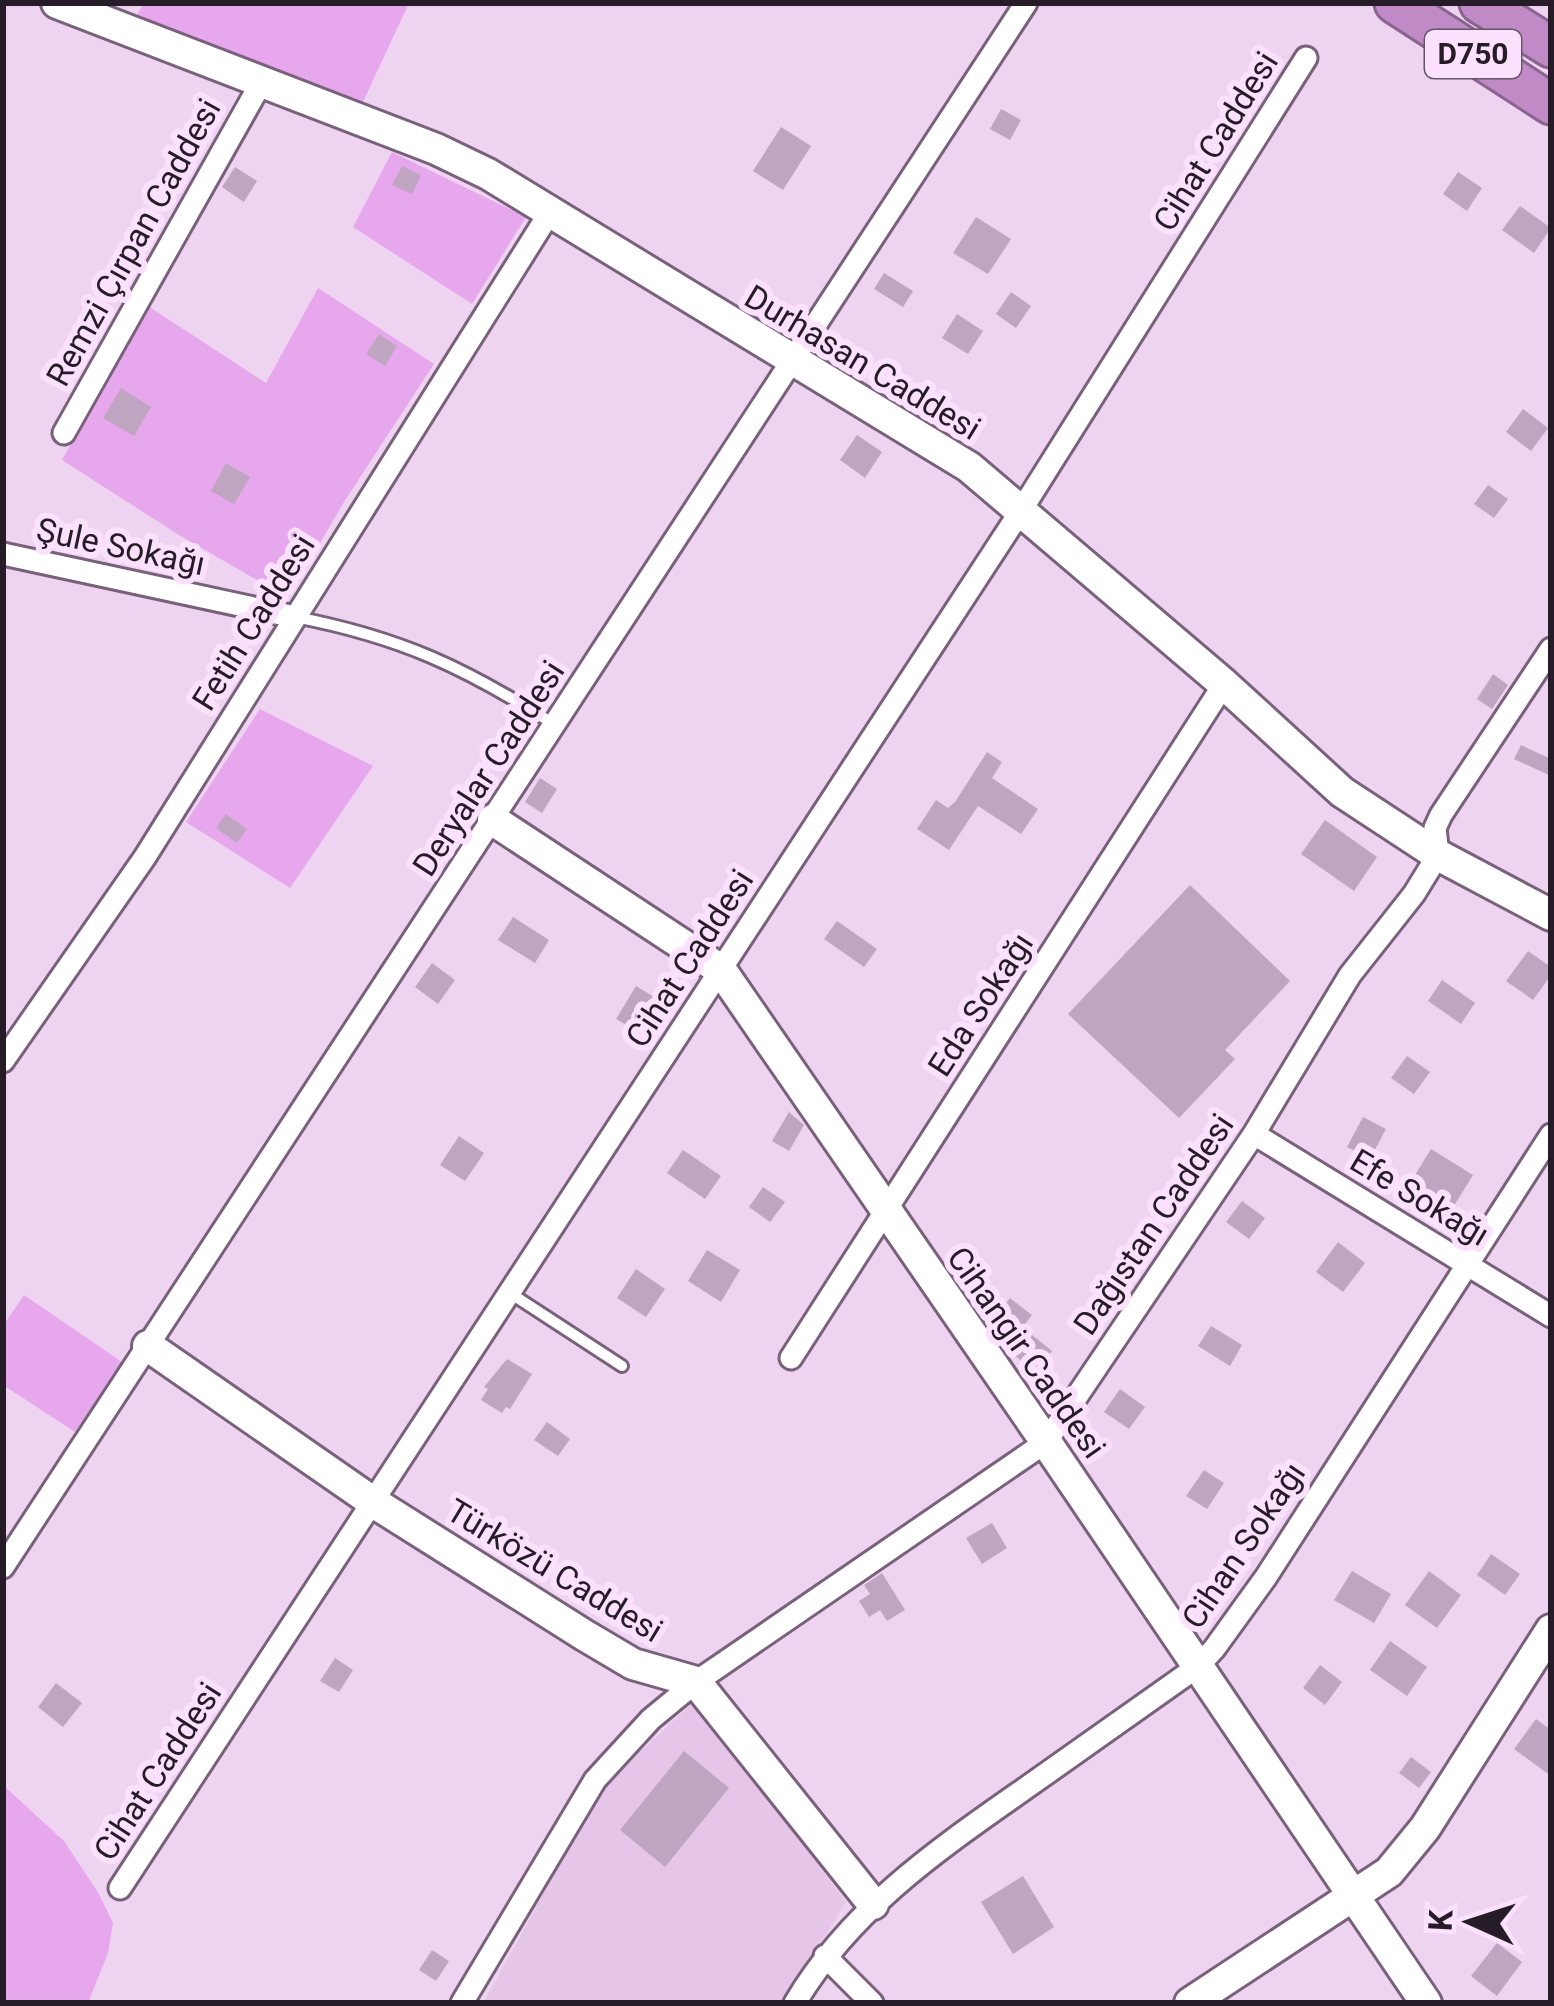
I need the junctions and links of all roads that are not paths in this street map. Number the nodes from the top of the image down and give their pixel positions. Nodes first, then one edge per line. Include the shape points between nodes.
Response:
1 (57, 3) edge
2 (1026, 3) edge
3 (1395, 3) edge
4 (1480, 3) edge
5 (1551, 47) edge
6 (1306, 58) dead end
7 (261, 83) junction
8 (1551, 104) edge
9 (550, 212) junction
10 (792, 363) junction
11 (64, 433) dead end
12 (1022, 509) junction
13 (3, 554) edge
14 (296, 617) junction
15 (1551, 649) edge
16 (1224, 684) junction
17 (555, 725) junction
18 (493, 820) junction
19 (1438, 855) junction
20 (1551, 915) edge
21 (721, 970) junction
22 (3, 1061) edge
23 (1254, 1135) junction
24 (1551, 1135) edge
25 (886, 1211) junction
26 (1466, 1264) junction
27 (510, 1293) junction
28 (1551, 1316) edge
29 (148, 1346) junction
30 (791, 1358) dead end
31 (622, 1366) dead end
32 (1046, 1442) junction
33 (373, 1502) junction
34 (3, 1567) edge
35 (1551, 1630) edge
36 (1197, 1666) junction
37 (697, 1682) junction
38 (120, 1888) dead end
39 (1353, 1896) junction
40 (873, 1904) junction
41 (825, 1956) junction
42 (462, 2003) edge
43 (794, 2003) edge
44 (872, 2003) edge
45 (1190, 2003) edge
46 (1426, 2003) edge

1 - 7 street, Durhasan Caddesi
2 - 10 street, Deryalar Caddesi
3 - 8 highway, D750
4 - 5 highway, D750
6 - 12 street, Cihat Caddesi
7 - 9 street, Durhasan Caddesi via 436,149
7 - 11 street, Remzi Çırpan Caddesi
9 - 10 street, Durhasan Caddesi
9 - 14 street, Fetih Caddesi
10 - 12 street, Durhasan Caddesi via 931,442
10 - 17 street, Deryalar Caddesi
12 - 16 street, Durhasan Caddesi
12 - 21 street, Cihat Caddesi
13 - 14 street, Şule Sokağı
14 - 17 lane via 417,649
14 - 22 street, Fetih Caddesi via 145,857
15 - 19 street, Dağıstan Caddesi via 1441,815
16 - 19 street, Durhasan Caddesi via 1342,792
16 - 25 street, Eda Sokağı
17 - 18 street, Deryalar Caddesi
18 - 21 street, Cihangir Caddesi
18 - 29 street, Deryalar Caddesi
19 - 20 street, Durhasan Caddesi
19 - 23 street, Dağıstan Caddesi via 1350,975
21 - 25 street, Cihangir Caddesi
21 - 27 street, Cihat Caddesi
23 - 26 street, Efe Sokağı
23 - 32 street, Dağıstan Caddesi
24 - 26 street, Cihan Sokağı
25 - 30 street, Eda Sokağı
25 - 32 street, Cihangir Caddesi
26 - 28 street, Efe Sokağı
26 - 36 street, Cihan Sokağı via 1266,1577
27 - 31 lane
27 - 33 street, Cihat Caddesi
29 - 33 street, Türközü Caddesi
29 - 34 street, Deryalar Caddesi
32 - 36 street, Cihangir Caddesi
32 - 37 street, Dağıstan Caddesi
33 - 37 street, Türközü Caddesi via 608,1650
33 - 38 street, Cihat Caddesi
35 - 39 street via 1425,1828 1389,1871
36 - 39 street, Cihangir Caddesi
36 - 40 street, Cihan Sokağı
37 - 40 street
37 - 42 street, Dağıstan Caddesi via 595,1780
39 - 45 street
39 - 46 street, Cihangir Caddesi
40 - 41 street, Cihan Sokağı
41 - 43 street, Cihan Sokağı
41 - 44 street

